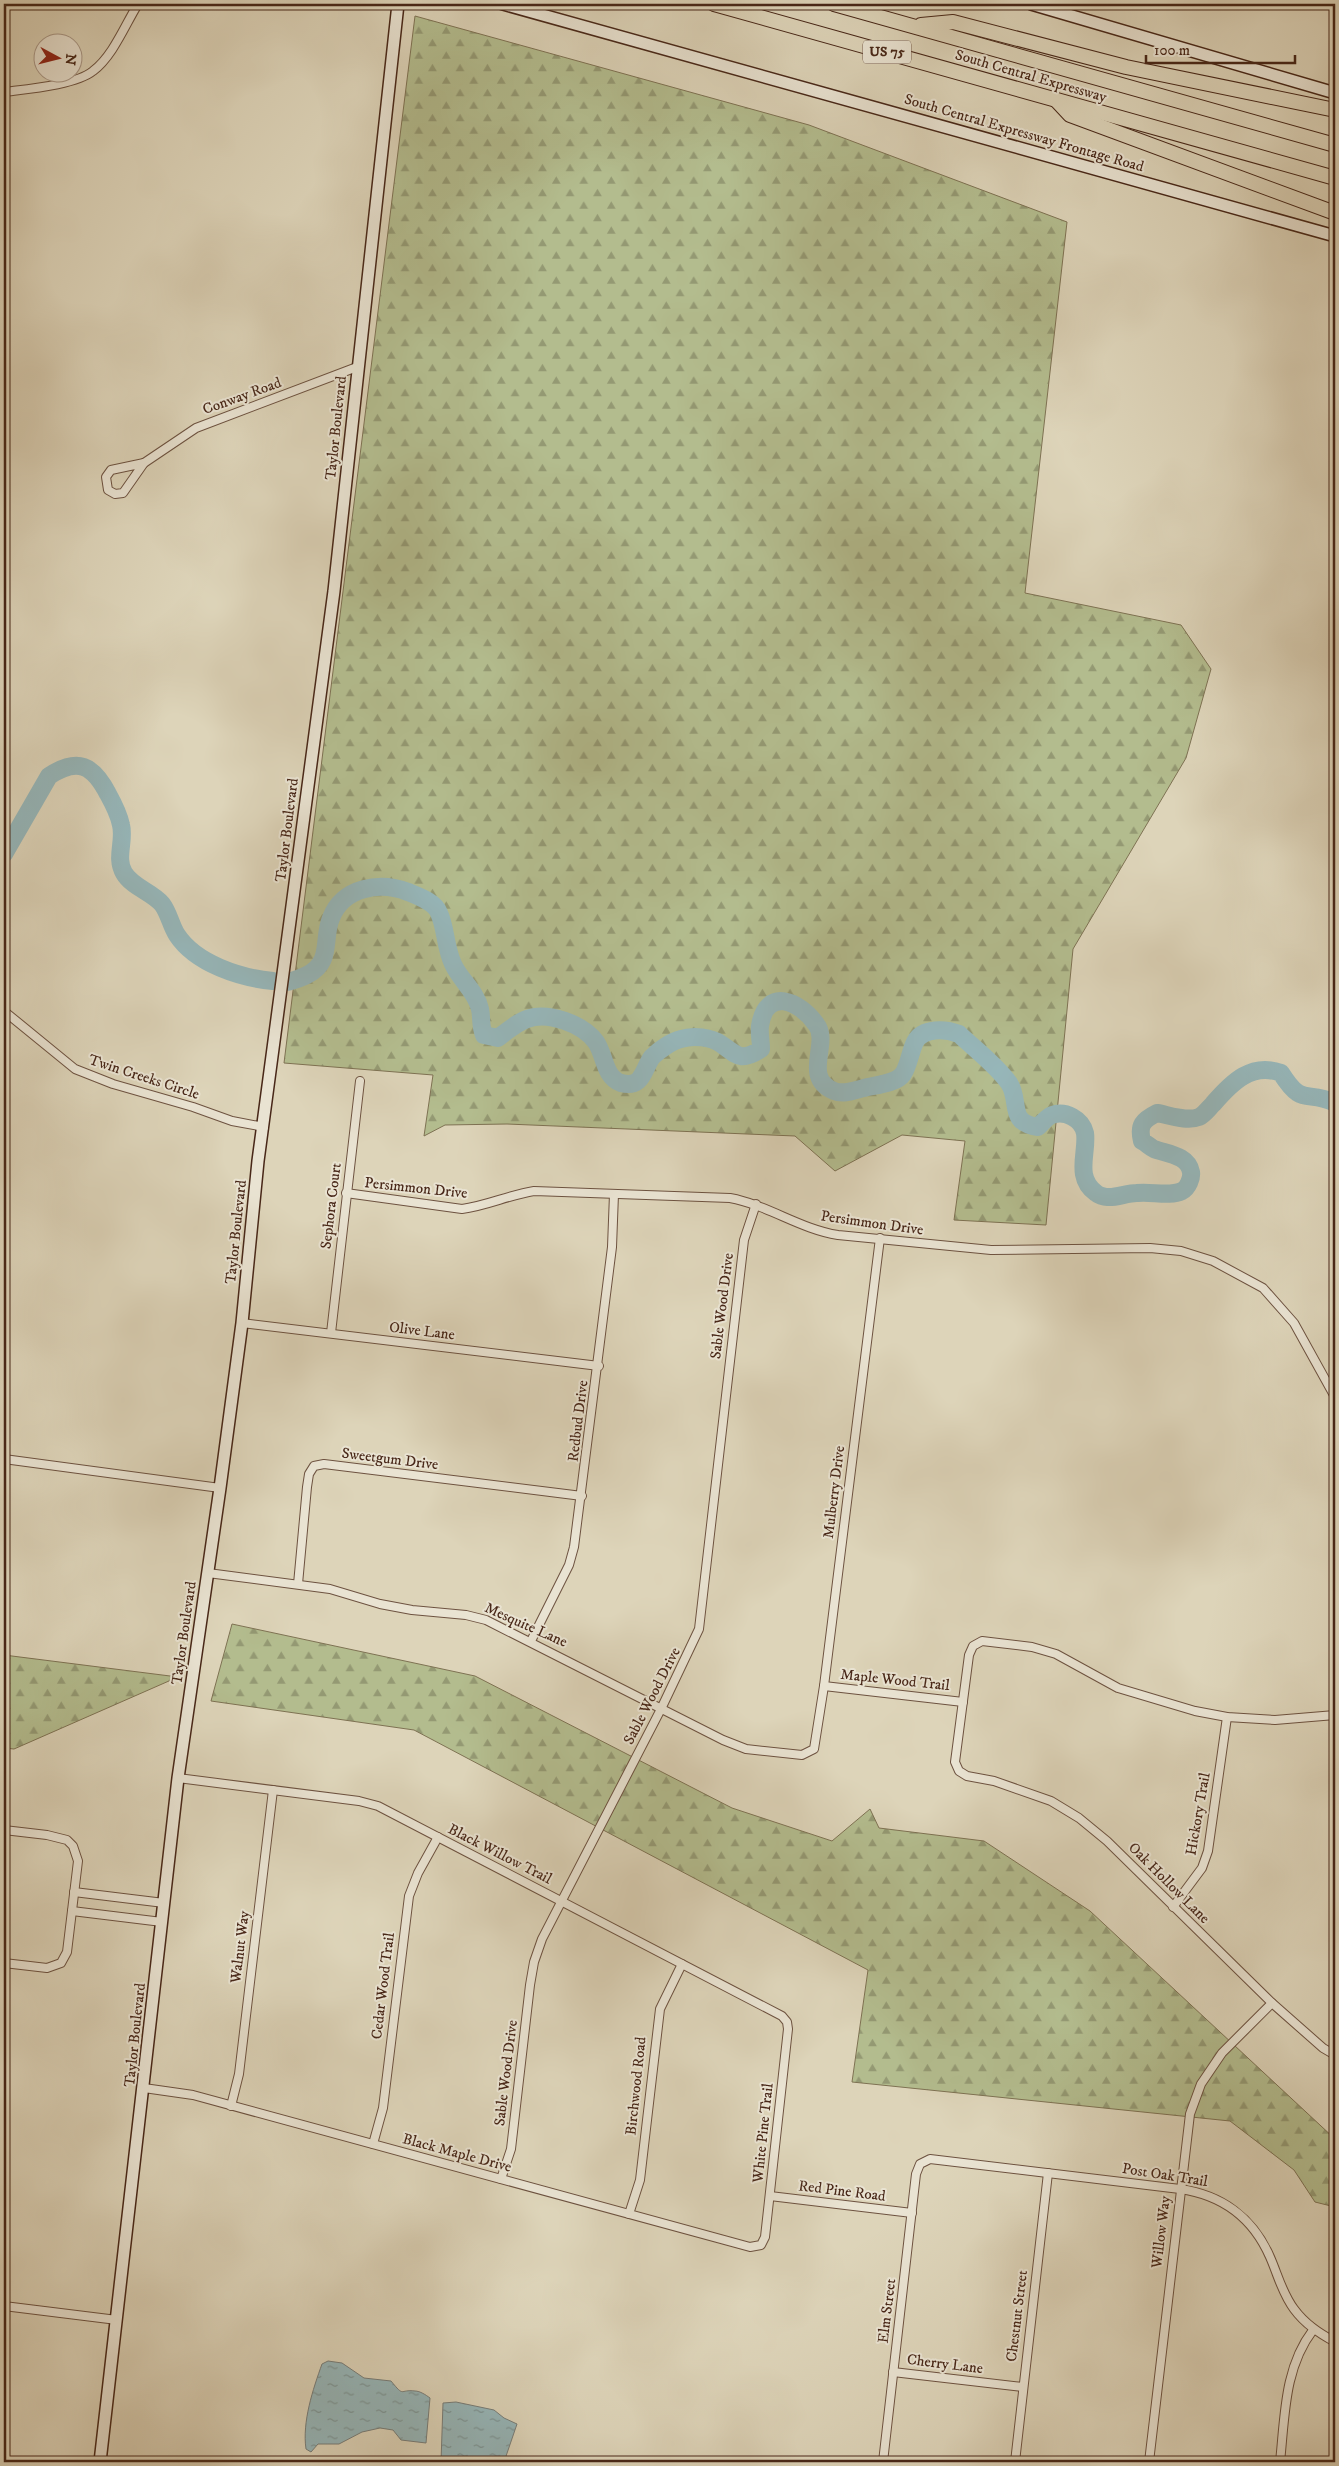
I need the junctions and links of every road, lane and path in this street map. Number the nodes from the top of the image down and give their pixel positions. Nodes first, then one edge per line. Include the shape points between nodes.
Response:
1 (138, 4) edge
2 (398, 4) edge
3 (503, 4) edge
4 (715, 4) edge
5 (834, 4) edge
6 (1031, 4) edge
7 (910, 26) junction
8 (4, 92) edge
9 (1335, 93) edge
10 (1056, 100) junction
11 (1335, 110) edge
12 (1335, 145) edge
13 (1335, 178) edge
14 (1335, 213) edge
15 (1335, 236) edge
16 (357, 367) junction
17 (144, 463) junction
18 (4, 1011) edge
19 (360, 1081) dead end
20 (264, 1127) junction
21 (346, 1194) junction
22 (614, 1194) junction
23 (756, 1204) junction
24 (880, 1238) junction
25 (242, 1323) junction
26 (331, 1333) junction
27 (599, 1366) junction
28 (1335, 1397) edge
29 (4, 1459) edge
30 (220, 1488) junction
31 (582, 1496) junction
32 (208, 1572) junction
33 (298, 1584) junction
34 (531, 1641) junction
35 (824, 1686) junction
36 (963, 1702) junction
37 (661, 1710) junction
38 (1335, 1715) edge
39 (1227, 1717) junction
40 (814, 1750) joint
41 (178, 1778) junction
42 (273, 1790) junction
43 (4, 1830) edge
44 (438, 1837) junction
45 (74, 1892) junction
46 (561, 1902) junction
47 (164, 1903) junction
48 (1173, 1907) junction
49 (72, 1911) junction
50 (162, 1922) junction
51 (4, 1963) edge
52 (682, 1964) junction
53 (1272, 2003) junction
54 (787, 2022) joint
55 (1335, 2054) edge
56 (144, 2088) junction
57 (231, 2106) junction
58 (373, 2144) junction
59 (920, 2164) joint
60 (1048, 2173) junction
61 (501, 2179) junction
62 (1180, 2189) junction
63 (770, 2196) junction
64 (912, 2213) junction
65 (629, 2214) junction
66 (761, 2246) joint
67 (4, 2306) edge
68 (118, 2320) junction
69 (1313, 2330) junction
70 (1335, 2342) edge
71 (893, 2372) junction
72 (1023, 2387) junction
73 (100, 2462) edge
74 (883, 2462) edge
75 (1014, 2462) edge
76 (1149, 2462) edge
77 (1280, 2462) edge

1 - 8 street via 94,71 70,82
2 - 16 street, Taylor Boulevard
3 - 15 street, South Central Expressway Frontage Road
4 - 10 highway, South Central Expressway / US 75
5 - 7 highway, South Central Expressway / US 75
6 - 9 street
7 - 11 highway via 953,22 1126,67
7 - 12 highway, South Central Expressway / US 75
10 - 13 highway, South Central Expressway / US 75
10 - 14 highway via 1070,115
16 - 17 street, Conway Road via 196,428
16 - 20 street, Taylor Boulevard via 334,591
17 - 17 street, Conway Road via 111,470 106,477 108,490 115,494 123,492
18 - 20 street, Twin Creeks Circle via 74,1069 232,1121
19 - 21 street, Sephora Court
20 - 25 street, Taylor Boulevard
21 - 22 street, Persimmon Drive via 462,1209 534,1191
21 - 26 street, Sephora Court
22 - 23 street, Persimmon Drive via 730,1198
22 - 27 street, Redbud Drive via 612,1247
23 - 24 street, Persimmon Drive via 820,1232
23 - 37 street, Sable Wood Drive via 744,1240 699,1629
24 - 28 street, Persimmon Drive via 991,1250 1150,1248 1182,1251 1213,1261 1263,1288 1294,1322
24 - 35 street, Mulberry Drive
25 - 26 street, Olive Lane
25 - 30 street, Taylor Boulevard
26 - 27 street, Olive Lane
27 - 31 street, Redbud Drive
29 - 30 street
30 - 32 street, Taylor Boulevard
31 - 33 street, Sweetgum Drive via 324,1464 314,1466 307,1488
31 - 34 street, Redbud Drive via 569,1565
32 - 33 street, Mesquite Lane
32 - 41 street, Taylor Boulevard
33 - 34 street, Mesquite Lane via 412,1610 466,1615 486,1620
34 - 37 street, Mesquite Lane
35 - 36 street, Maple Wood Trail
35 - 40 street, Mulberry Drive
36 - 39 street via 969,1655 973,1646 982,1641 1032,1647 1056,1654 1118,1688
36 - 48 street, Oak Hollow Lane via 955,1762 959,1771 967,1776 1025,1790 1079,1818 1107,1841
37 - 40 street, Mesquite Lane via 746,1749 802,1755
37 - 46 street, Sable Wood Drive
38 - 39 street via 1275,1720
39 - 48 street, Hickory Trail via 1208,1851 1202,1868
41 - 42 street, Black Willow Trail
41 - 47 street, Taylor Boulevard
42 - 44 street, Black Willow Trail via 378,1806
42 - 57 street, Walnut Way via 238,2074
43 - 45 street via 67,1840 78,1860
44 - 46 street, Black Willow Trail
44 - 58 street, Cedar Wood Trail via 409,1896 382,2108
45 - 47 street
45 - 49 street
46 - 52 street, Black Willow Trail
46 - 61 street, Sable Wood Drive via 534,1962 511,2149
47 - 50 street, Taylor Boulevard
48 - 53 street, Oak Hollow Lane
49 - 50 street
49 - 51 street via 67,1952 61,1963 46,1968
50 - 56 street, Taylor Boulevard
52 - 54 street, Black Willow Trail via 782,2016
52 - 65 street, Birchwood Road via 660,2009 640,2180
53 - 55 street, Oak Hollow Lane
53 - 62 street, Willow Way via 1222,2053 1201,2084 1190,2114
54 - 63 street, White Pine Trail
56 - 57 street, Black Maple Drive via 193,2095
56 - 68 street, Taylor Boulevard
57 - 58 street, Black Maple Drive
58 - 61 street, Black Maple Drive
59 - 60 street, Post Oak Trail via 930,2159
59 - 64 street, Elm Street
60 - 62 street, Post Oak Trail
60 - 72 street, Chestnut Street
61 - 65 street, Black Maple Drive
62 - 69 street, Post Oak Trail via 1219,2199 1240,2214 1259,2235 1281,2288
62 - 76 street, Willow Way
63 - 64 street, Red Pine Road
63 - 66 street, White Pine Trail
64 - 71 street, Elm Street
65 - 66 street, Black Maple Drive via 750,2247
67 - 68 street
68 - 73 street, Taylor Boulevard
69 - 70 street, Post Oak Trail
69 - 77 street via 1301,2346 1293,2366
71 - 72 street, Cherry Lane
71 - 74 street, Elm Street
72 - 75 street, Chestnut Street

